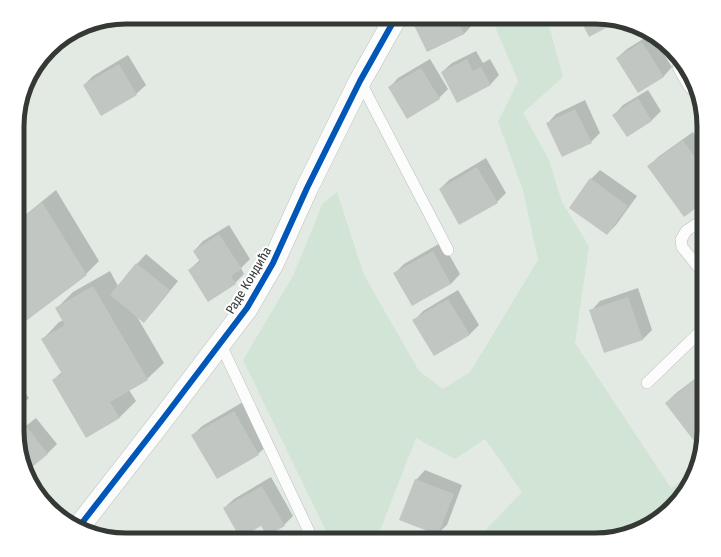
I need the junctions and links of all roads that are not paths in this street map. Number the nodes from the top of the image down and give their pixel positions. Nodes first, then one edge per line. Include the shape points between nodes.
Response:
1 (392, 24) edge
2 (360, 81) junction
3 (697, 224) edge
4 (448, 250) dead end
5 (697, 265) edge
6 (697, 335) edge
7 (220, 343) junction
8 (646, 383) dead end
9 (82, 523) edge
10 (310, 533) edge

1 - 2 street, Раде Кондића
2 - 4 lane
2 - 7 street, Раде Кондића via 273,262 247,308
3 - 5 lane via 686,231 681,240 682,247
6 - 8 lane
7 - 9 street, Раде Кондића
7 - 10 lane

